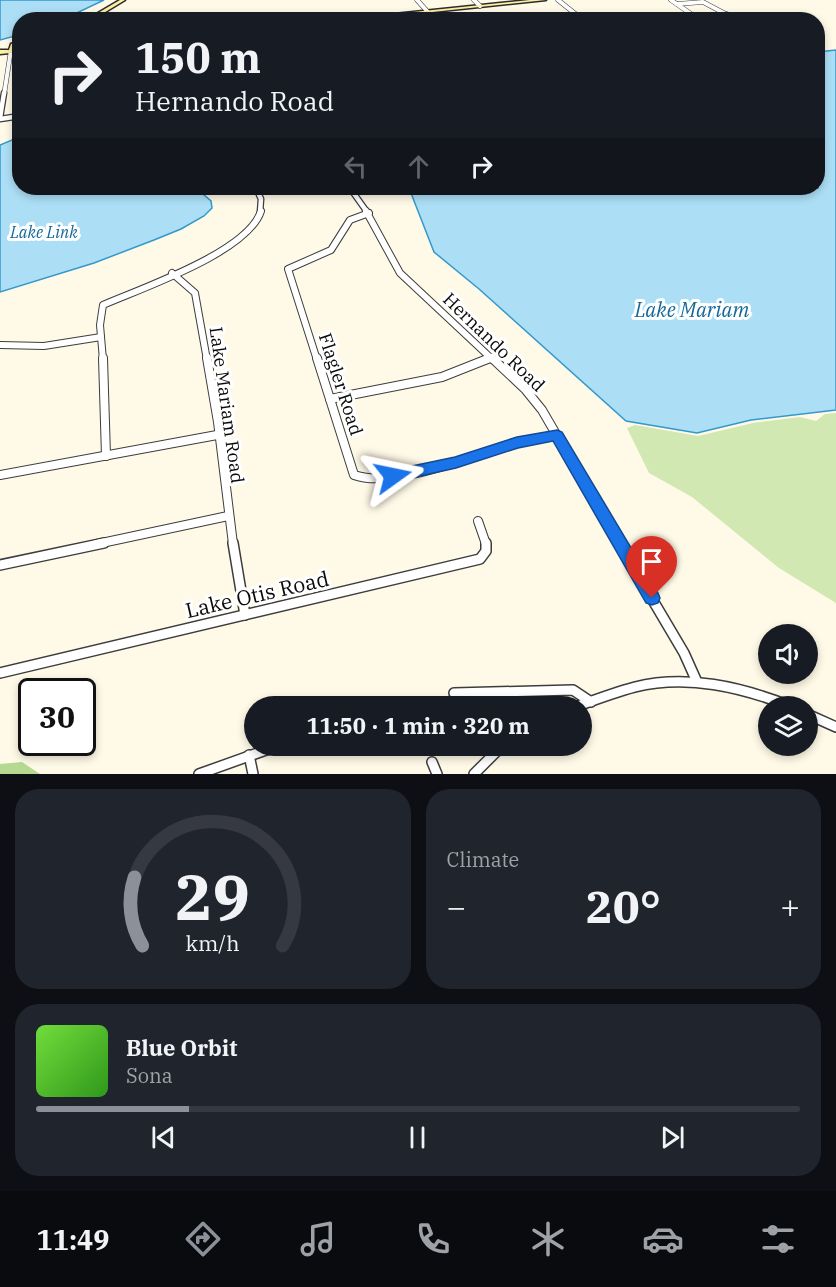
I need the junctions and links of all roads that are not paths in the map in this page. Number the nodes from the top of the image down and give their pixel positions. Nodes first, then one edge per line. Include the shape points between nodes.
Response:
1 (123, 0) edge
2 (417, 0) edge
3 (474, 0) edge
4 (544, 0) edge
5 (558, 0) edge
6 (670, 0) edge
7 (676, 4) junction
8 (480, 6) junction
9 (427, 11) junction
10 (102, 12) edge
11 (417, 12) edge
12 (573, 12) edge
13 (688, 12) edge
14 (723, 12) edge
15 (12, 48) joint
16 (0, 52) edge
17 (7, 75) junction
18 (0, 76) edge
19 (0, 119) edge
20 (259, 195) edge
21 (355, 195) edge
22 (369, 213) junction
23 (172, 273) junction
24 (101, 337) junction
25 (0, 345) edge
26 (491, 358) junction
27 (330, 399) junction
28 (217, 435) junction
29 (557, 435) junction
30 (106, 456) junction
31 (0, 475) edge
32 (228, 516) junction
33 (478, 521) dead end
34 (0, 565) edge
35 (245, 615) junction
36 (0, 673) edge
37 (697, 682) junction
38 (454, 693) dead end
39 (582, 696) edge
40 (759, 696) edge
41 (592, 702) edge
42 (818, 719) edge
43 (836, 727) edge
44 (246, 756) edge
45 (249, 756) edge
46 (492, 756) edge
47 (432, 762) dead end
48 (199, 774) edge
49 (253, 774) edge
50 (437, 774) edge
51 (474, 774) edge

1 - 10 main road
2 - 9 street
3 - 8 street
4 - 8 main road
5 - 12 street
6 - 7 street
7 - 13 street
7 - 14 street via 703,2
8 - 9 main road
9 - 11 main road
15 - 16 main road
15 - 17 street
17 - 18 street
17 - 19 street
20 - 23 street via 261,213 246,235 219,253
21 - 22 street, Hernando Road
22 - 26 street, Hernando Road via 400,273
22 - 27 street, Flagler Road via 350,220 331,250 288,269
23 - 24 street via 103,305
23 - 28 street, Lake Mariam Road via 195,293
24 - 25 street via 44,346
24 - 30 street
26 - 27 street via 442,377
26 - 29 street, Hernando Road via 537,403
27 - 29 street, Flagler Road via 354,475 365,481 456,463
28 - 30 street
28 - 32 street, Lake Mariam Road
29 - 37 street, Hernando Road
30 - 31 street
32 - 34 street
32 - 35 street, Lake Mariam Road
33 - 35 street, Lake Otis Road via 487,549 480,560
35 - 36 street, Lake Otis Road
37 - 40 street
37 - 41 street via 644,685
38 - 39 street via 573,690
42 - 43 street
44 - 48 street
45 - 49 street
46 - 51 street
47 - 50 street

